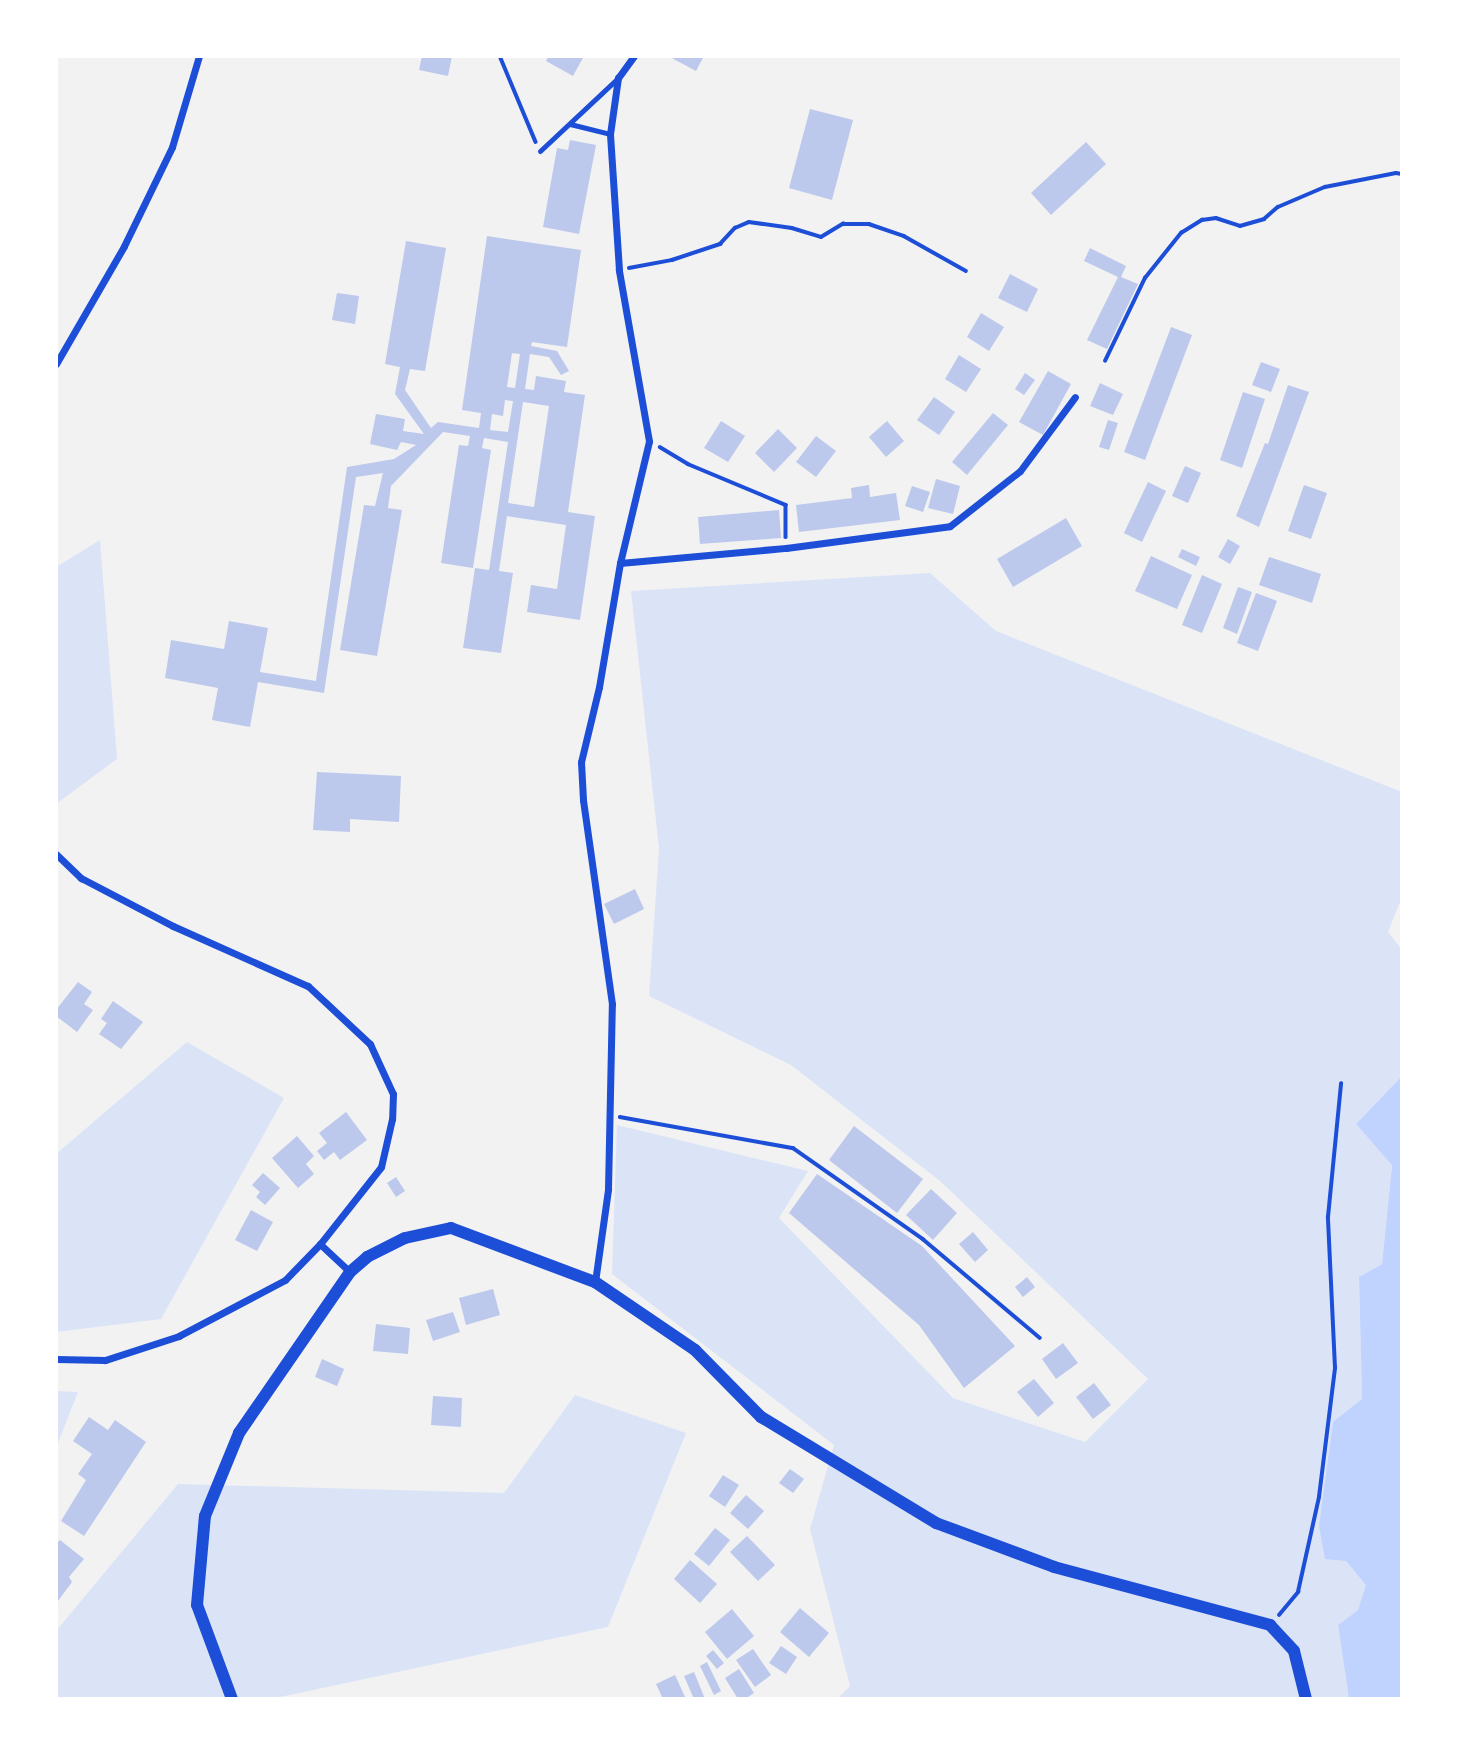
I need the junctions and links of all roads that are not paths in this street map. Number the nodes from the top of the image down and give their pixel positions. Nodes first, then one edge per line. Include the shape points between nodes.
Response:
1 (199, 56) edge
2 (634, 56) edge
3 (618, 78) junction
4 (570, 124) junction
5 (610, 134) junction
6 (540, 150) road end
7 (56, 364) edge
8 (1075, 397) dead end
9 (620, 563) junction
10 (56, 854) edge
11 (320, 1244) junction
12 (350, 1272) junction
13 (595, 1282) junction
14 (56, 1359) edge
15 (232, 1699) edge
16 (1306, 1699) edge

1 - 7 street via 172,147 124,246
2 - 3 street
3 - 4 lane
3 - 5 street
4 - 5 lane
4 - 6 lane
5 - 9 street via 620,270 649,441
8 - 9 street via 1020,471 950,526 786,548
9 - 13 street via 580,769 612,1004 608,1189
10 - 11 street via 81,878 173,926 308,986 370,1044 393,1094 381,1167
11 - 12 street
11 - 14 street via 285,1280 179,1336 105,1360
12 - 13 street via 367,1257 405,1238 451,1227
12 - 15 street via 239,1433 205,1516 197,1605
13 - 16 street via 695,1350 761,1417 936,1523 1054,1567 1270,1625 1294,1651

